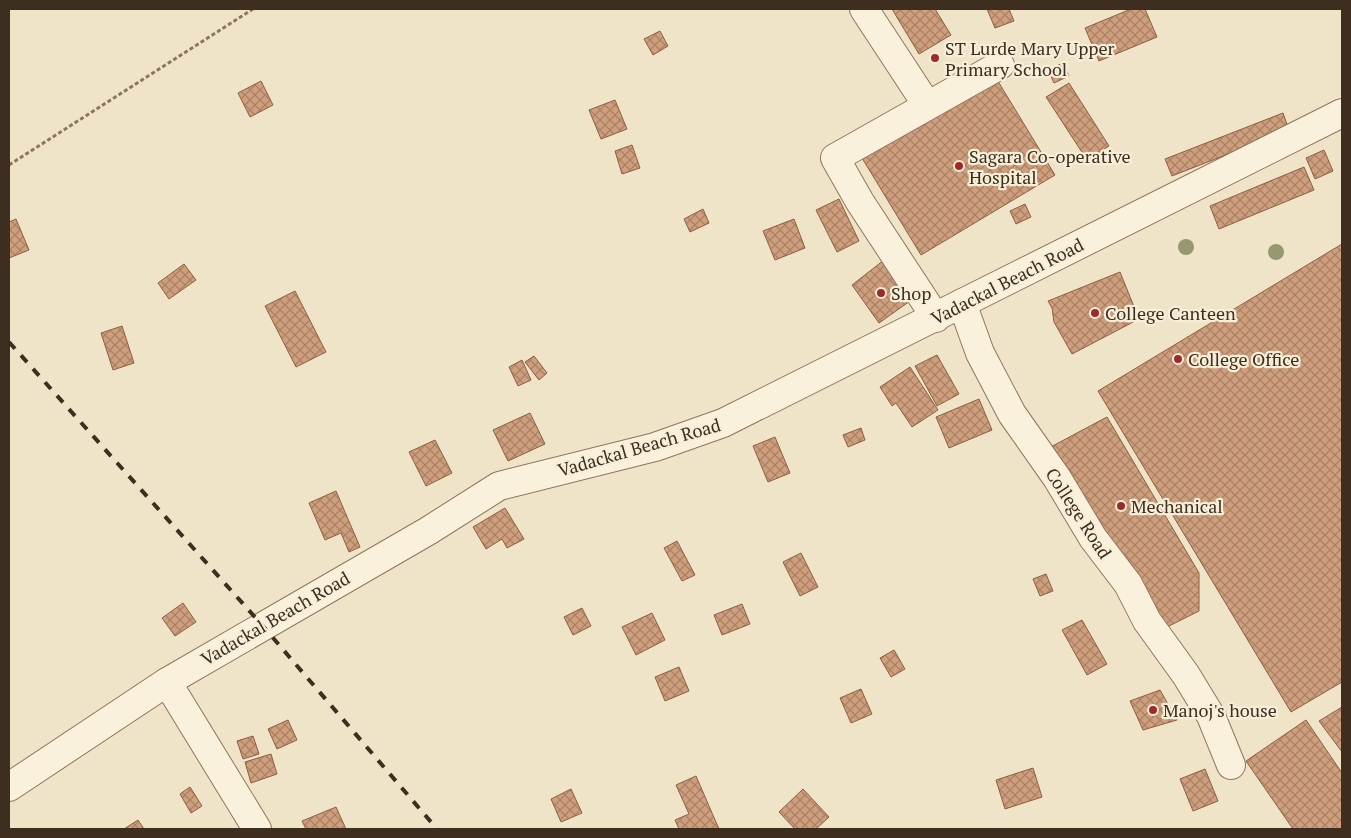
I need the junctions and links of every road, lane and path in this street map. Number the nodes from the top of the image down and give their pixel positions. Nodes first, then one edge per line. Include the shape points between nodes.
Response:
1 (253, 9) edge
2 (864, 9) edge
3 (1000, 65) dead end
4 (927, 105) junction
5 (1342, 113) edge
6 (9, 165) edge
7 (962, 303) junction
8 (936, 318) junction
9 (166, 682) junction
10 (1231, 765) dead end
11 (9, 787) edge
12 (257, 829) edge

1 - 6 path
2 - 4 street
3 - 4 street
4 - 8 street via 835,158
5 - 7 street, Vadackal Beach Road
7 - 8 street, Vadackal Beach Road
7 - 10 street, College Road via 980,353 1012,414 1058,478 1093,538 1128,584 1148,621 1186,675 1211,716
8 - 9 street, Vadackal Beach Road via 723,423 654,447 499,486
9 - 11 street, Vadackal Beach Road
9 - 12 street

